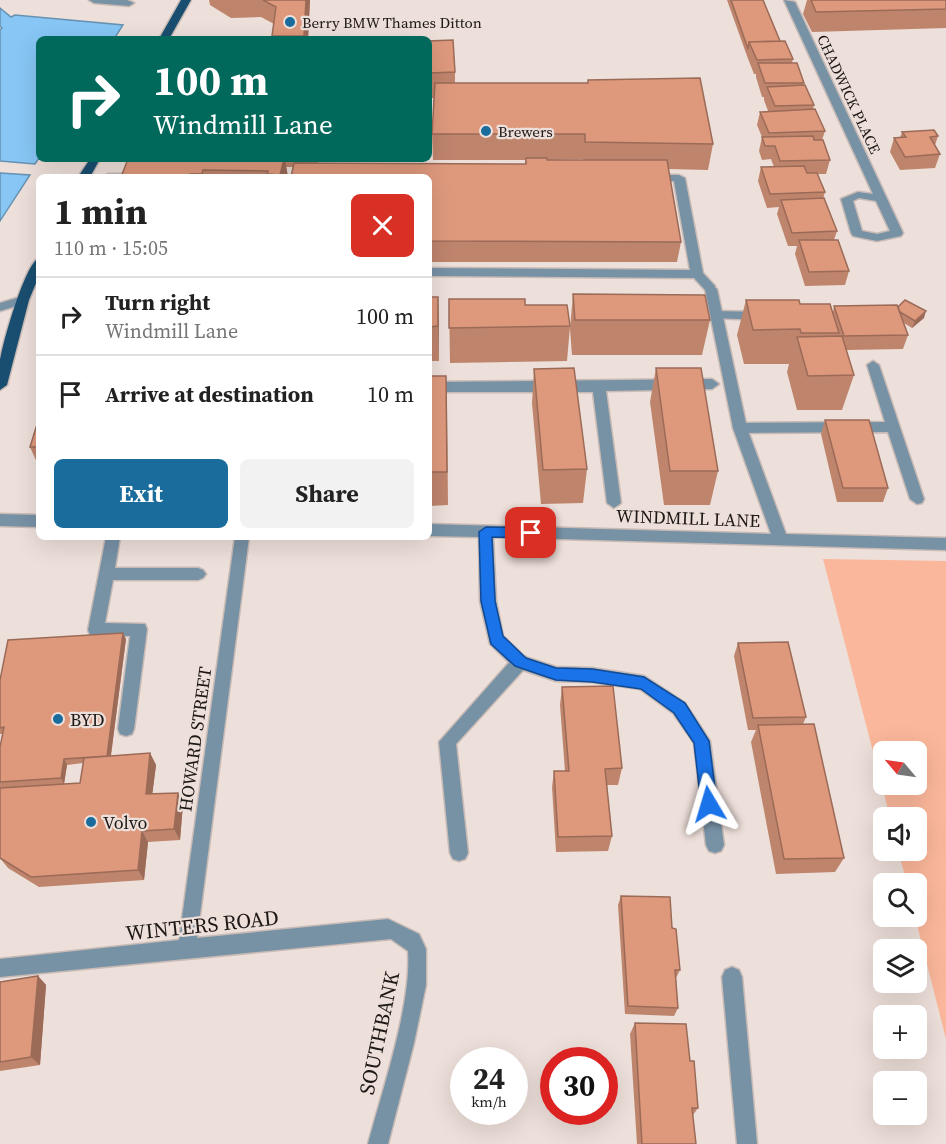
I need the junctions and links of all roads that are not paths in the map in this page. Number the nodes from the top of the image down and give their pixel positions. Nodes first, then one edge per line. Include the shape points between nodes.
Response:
1 (94, 0) edge
2 (186, 0) edge
3 (794, 1) edge
4 (129, 3) dead end
5 (166, 36) edge
6 (636, 178) edge
7 (880, 198) junction
8 (36, 269) edge
9 (432, 272) edge
10 (697, 274) junction
11 (23, 300) junction
12 (0, 307) edge
13 (717, 315) junction
14 (776, 316) edge
15 (873, 365) dead end
16 (712, 384) dead end
17 (0, 385) edge
18 (432, 387) edge
19 (599, 387) junction
20 (893, 427) junction
21 (740, 428) junction
22 (917, 499) dead end
23 (614, 503) dead end
24 (0, 520) edge
25 (36, 520) edge
26 (432, 530) edge
27 (486, 532) junction
28 (112, 540) edge
29 (242, 540) edge
30 (781, 540) junction
31 (946, 544) edge
32 (106, 574) junction
33 (198, 574) dead end
34 (520, 662) junction
35 (126, 729) dead end
36 (715, 845) dead end
37 (459, 853) dead end
38 (407, 935) joint
39 (187, 947) junction
40 (0, 968) edge
41 (732, 977) dead end
42 (378, 1144) edge
43 (747, 1144) edge

1 - 4 street
2 - 5 main road
3 - 7 street, CHADWICK PLACE
6 - 10 street via 679,178
7 - 7 street, CHADWICK PLACE via 858,195 847,199 857,233 869,238 897,233
8 - 11 main road
9 - 10 street
10 - 13 street via 711,288
11 - 12 street
11 - 17 main road
13 - 14 street
13 - 21 street
15 - 20 street
16 - 19 street
18 - 19 street
19 - 23 street
20 - 21 street
20 - 22 street
21 - 30 street
24 - 25 street
26 - 27 street, WINDMILL LANE
27 - 30 street, WINDMILL LANE
27 - 34 street via 488,601 496,639
28 - 32 street
29 - 39 street, HOWARD STREET
30 - 31 street, WINDMILL LANE
32 - 33 street
32 - 35 street via 96,630 139,629
34 - 36 street via 556,674 644,683 679,708 702,741
34 - 37 street via 447,742
38 - 39 street, WINTERS ROAD via 388,928
38 - 42 street, SOUTHBANK via 417,948 419,960 413,1002
39 - 40 street, WINTERS ROAD
41 - 43 street

